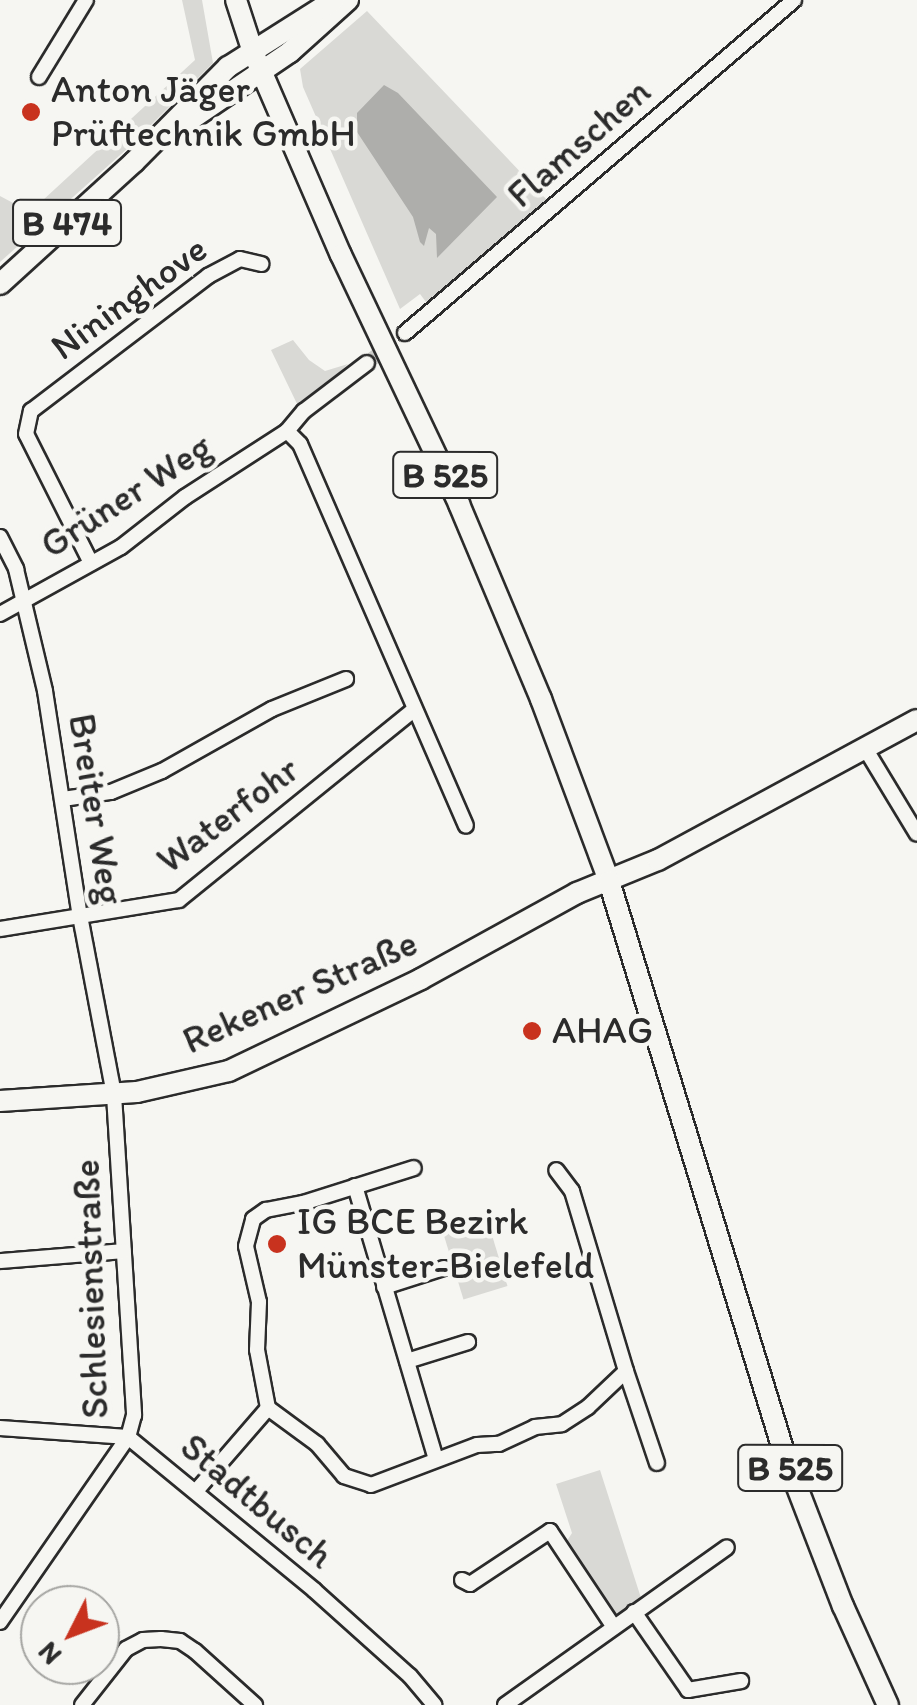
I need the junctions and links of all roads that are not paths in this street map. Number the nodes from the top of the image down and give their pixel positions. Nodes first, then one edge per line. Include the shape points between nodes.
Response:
1 (86, 0) edge
2 (236, 0) edge
3 (334, 0) edge
4 (348, 0) edge
5 (794, 0) edge
6 (258, 62) junction
7 (40, 77) dead end
8 (262, 264) dead end
9 (0, 284) edge
10 (406, 333) tunnel mouth
11 (368, 363) tunnel mouth
12 (287, 431) junction
13 (0, 537) edge
14 (91, 563) junction
15 (25, 599) junction
16 (0, 614) edge
17 (346, 680) dead end
18 (414, 710) junction
19 (917, 720) edge
20 (865, 748) junction
21 (63, 799) junction
22 (466, 825) dead end
23 (917, 834) edge
24 (609, 881) junction
25 (80, 916) junction
26 (0, 929) edge
27 (114, 1095) junction
28 (0, 1101) edge
29 (414, 1168) dead end
30 (556, 1170) dead end
31 (355, 1186) junction
32 (124, 1251) junction
33 (0, 1261) edge
34 (444, 1268) dead end
35 (384, 1287) junction
36 (468, 1342) dead end
37 (407, 1360) junction
38 (626, 1371) junction
39 (268, 1408) junction
40 (0, 1428) edge
41 (128, 1436) junction
42 (436, 1459) junction
43 (658, 1463) dead end
44 (197, 1490) junction
45 (727, 1546) dead end
46 (462, 1580) dead end
47 (634, 1612) junction
48 (0, 1622) edge
49 (613, 1626) junction
50 (741, 1681) dead end
51 (82, 1705) edge
52 (255, 1705) edge
53 (434, 1705) edge
54 (505, 1705) edge
55 (888, 1705) edge

1 - 7 street
2 - 6 main road, B 525
3 - 6 main road, B 474
4 - 6 main road, B 474 via 319,30
5 - 10 street, Flamschen
6 - 9 main road, B 474 via 228,67
6 - 24 main road, B 525 via 459,504
8 - 14 street, Nininghove via 240,259 208,276 30,410 26,434
11 - 12 street, Grüner Weg
12 - 14 street, Grüner Weg
12 - 18 street via 300,444
13 - 15 street, Breiter Weg
14 - 15 street, Grüner Weg
15 - 16 street, Grüner Weg
15 - 21 street, Breiter Weg
17 - 21 street via 290,700 162,771 110,792
18 - 22 street
18 - 25 street, Waterfohr via 179,900
19 - 20 main road, Rekener Straße
20 - 23 street
20 - 24 main road, Rekener Straße
21 - 25 street, Breiter Weg
24 - 27 main road, Rekener Straße via 230,1071
24 - 55 main road, B 525 via 785,1456
25 - 26 street, Waterfohr
25 - 27 street, Breiter Weg
27 - 28 main road, Rekener Straße
27 - 32 street, Schlesienstraße
29 - 31 street
30 - 38 street via 572,1191
31 - 35 street
31 - 39 street via 266,1210 248,1229
32 - 33 street
32 - 41 street, Schlesienstraße via 134,1415
34 - 35 street
35 - 37 street
36 - 37 street
37 - 42 street
38 - 42 street via 562,1424
38 - 43 street
39 - 42 street via 358,1484
39 - 44 street
40 - 41 street, Stadtbusch
41 - 44 street, Stadtbusch
41 - 48 street, Schlesienstraße
44 - 53 street, Stadtbusch via 410,1676
45 - 47 street
46 - 49 street via 470,1584 550,1531
47 - 49 street
47 - 50 street via 688,1690
49 - 54 street
51 - 52 street via 126,1649 161,1639 180,1640

